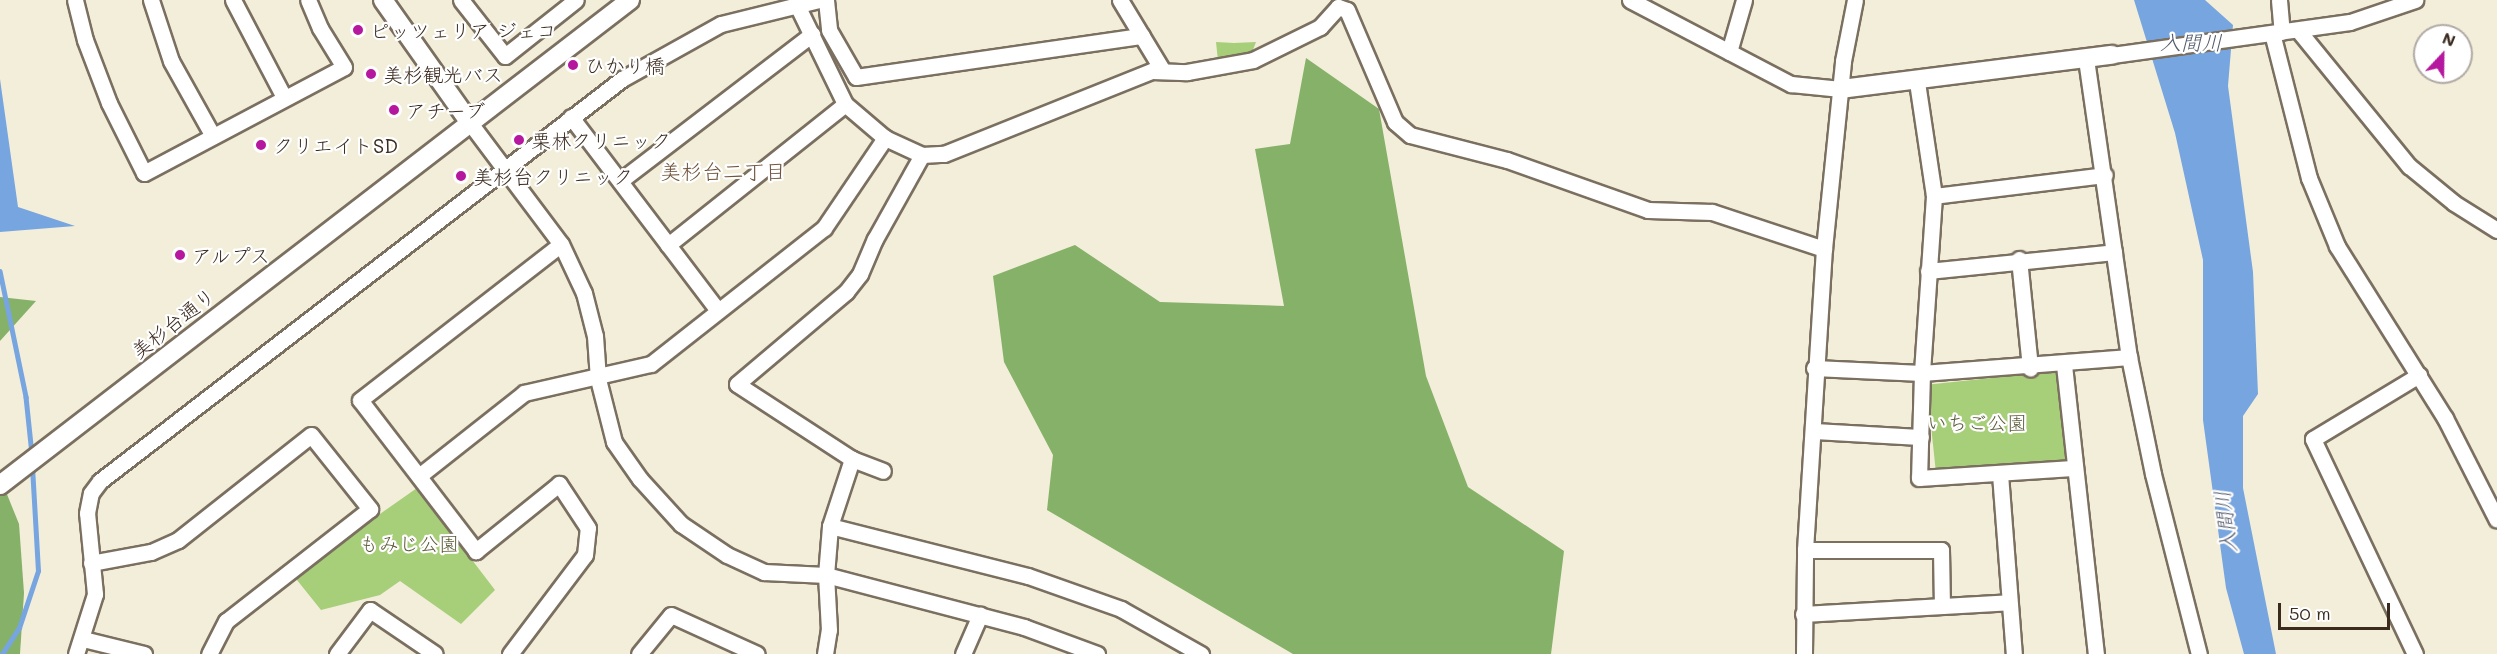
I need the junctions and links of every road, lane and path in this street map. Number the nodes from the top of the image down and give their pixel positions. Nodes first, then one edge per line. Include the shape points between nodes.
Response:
1 (75, 0) edge
2 (151, 0) edge
3 (233, 0) edge
4 (308, 0) edge
5 (383, 0) edge
6 (461, 0) edge
7 (576, 0) edge
8 (630, 0) edge
9 (819, 0) edge
10 (826, 0) edge
11 (1120, 0) edge
12 (1630, 0) edge
13 (1744, 0) edge
14 (1855, 0) edge
15 (2280, 0) edge
16 (2415, 0) edge
17 (796, 3) junction
18 (2298, 30) junction
19 (2273, 33) junction
20 (812, 34) junction
21 (1142, 36) junction
22 (1729, 52) junction
23 (2112, 56) joint
24 (2086, 59) junction
25 (1163, 71) junction
26 (1917, 82) junction
27 (1841, 89) junction
28 (284, 97) junction
29 (845, 105) junction
30 (571, 117) junction
31 (470, 123) junction
32 (213, 136) junction
33 (885, 138) junction
34 (922, 155) junction
35 (504, 168) junction
36 (2105, 175) junction
37 (620, 181) junction
38 (1934, 196) junction
39 (2497, 230) edge
40 (561, 244) junction
41 (668, 245) junction
42 (1824, 249) junction
43 (2114, 252) junction
44 (2019, 259) junction
45 (1928, 271) junction
46 (718, 311) junction
47 (2129, 357) junction
48 (2064, 365) junction
49 (1814, 368) junction
50 (2030, 368) junction
51 (1922, 373) junction
52 (2419, 375) junction
53 (598, 379) junction
54 (1813, 431) junction
55 (1921, 437) junction
56 (852, 459) junction
57 (2073, 468) junction
58 (883, 471) dead end
59 (2000, 474) junction
60 (419, 476) junction
61 (0, 484) edge
62 (2497, 520) edge
63 (830, 526) junction
64 (1805, 550) junction
65 (91, 563) junction
66 (826, 575) junction
67 (2009, 602) junction
68 (1942, 606) junction
69 (1803, 614) junction
70 (980, 615) junction
71 (83, 639) junction
72 (427, 652) edge
73 (76, 654) edge
74 (144, 654) edge
75 (209, 654) edge
76 (337, 654) edge
77 (510, 654) edge
78 (639, 654) edge
79 (757, 654) edge
80 (825, 654) edge
81 (963, 654) edge
82 (1096, 654) edge
83 (1201, 654) edge
84 (1804, 654) edge
85 (2014, 654) edge
86 (2096, 654) edge
87 (2199, 654) edge
88 (2415, 654) edge

1 - 32 street via 105,92 144,173
2 - 32 street via 171,61
3 - 28 street
4 - 28 street via 344,67
5 - 31 street
6 - 7 street via 505,56
8 - 31 street, 美杉台通り
9 - 17 street
10 - 21 street via 829,30 856,77
11 - 21 street
12 - 22 street
13 - 22 street
14 - 27 street
15 - 19 street
16 - 18 street via 2350,22
17 - 20 street
17 - 30 street via 721,24 643,65
18 - 19 street
18 - 39 street via 2409,166 2454,203
19 - 23 street
19 - 52 street via 2309,178 2337,246
20 - 29 street
20 - 37 street
21 - 25 street
22 - 27 street via 1791,84
23 - 24 street
24 - 26 street
24 - 36 street
25 - 34 street via 1152,71 944,154
25 - 42 street via 1186,72 1253,60 1320,27 1338,7 1347,10 1395,123 1410,135 1507,160 1648,210 1712,212
26 - 27 street
26 - 38 street
27 - 42 street
28 - 32 street
29 - 33 street
29 - 41 street
30 - 35 street
30 - 37 street
31 - 35 street
31 - 61 street, 美杉台通り
33 - 34 street
33 - 46 street via 824,228
34 - 56 street via 874,239 860,274 846,292 737,384
35 - 40 street
35 - 65 street via 100,481 88,502
36 - 38 street
36 - 43 street
37 - 41 street
38 - 45 street
40 - 53 street via 595,336
40 - 60 street via 360,400
41 - 46 street
42 - 49 street
43 - 44 street
43 - 47 street
44 - 45 street
44 - 50 street
45 - 51 street
46 - 53 street via 651,364
47 - 48 street
47 - 87 street via 2153,474
48 - 50 street
48 - 57 street
49 - 51 street
49 - 54 street
50 - 51 street
51 - 55 street
52 - 62 street
52 - 88 street via 2313,439
53 - 60 street via 524,393
53 - 66 street via 614,442 639,479 681,524 727,555 764,572
54 - 55 street
54 - 64 street
55 - 59 street via 1913,478
56 - 58 street
56 - 63 street
57 - 59 street
57 - 86 street
59 - 67 street
60 - 77 street via 476,551 559,484 588,528 585,555
63 - 66 street
63 - 83 street via 1028,576 1120,609
64 - 68 street via 1941,550
64 - 69 street
65 - 71 street via 95,594
65 - 75 street via 151,552 178,540 311,435 370,509 226,621
66 - 70 street
66 - 80 street via 829,630
67 - 68 street
67 - 85 street
68 - 69 street
69 - 84 street
70 - 81 street
70 - 82 street
71 - 73 street
71 - 74 street
72 - 76 street via 370,610
78 - 79 street via 671,615

